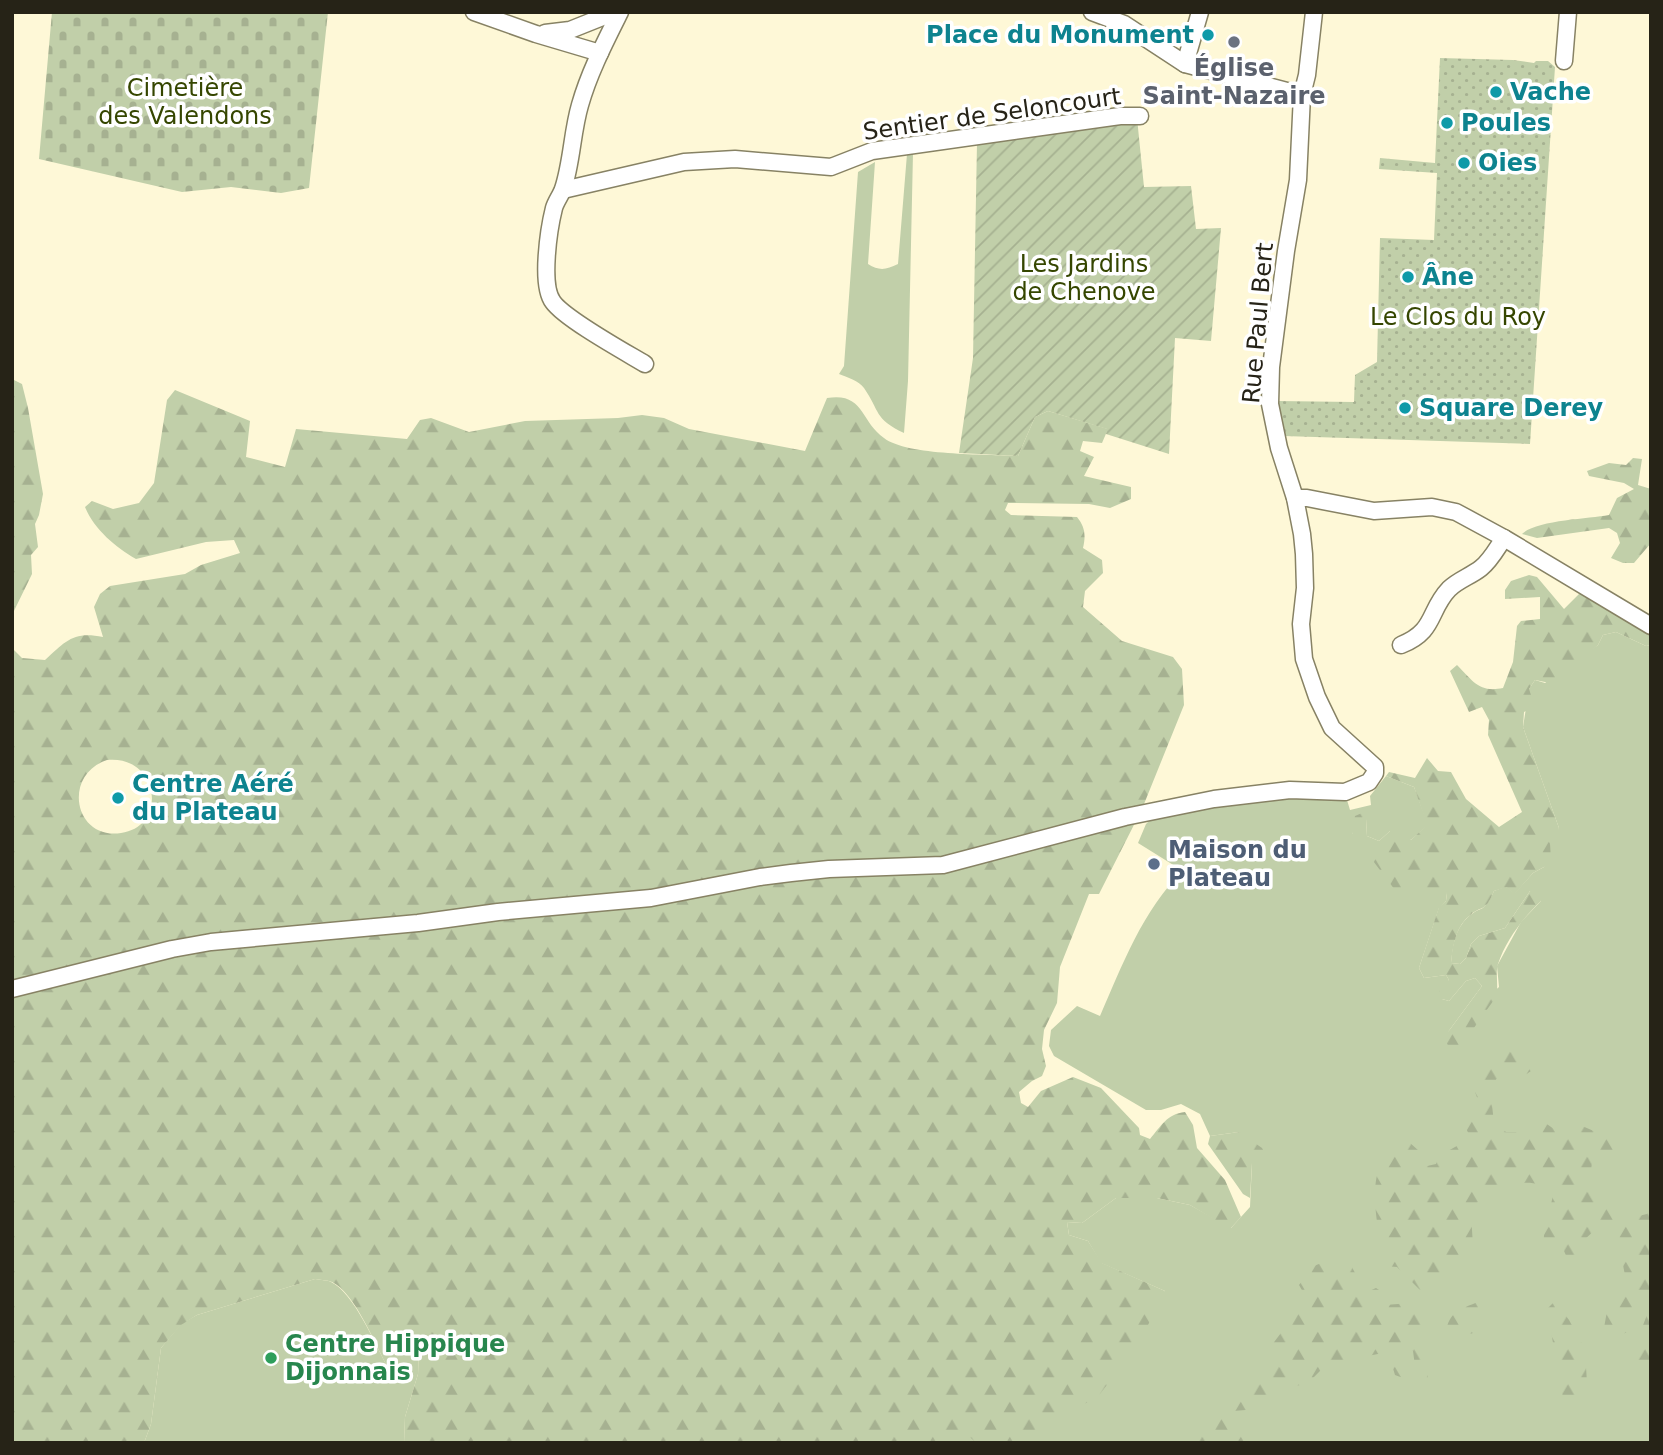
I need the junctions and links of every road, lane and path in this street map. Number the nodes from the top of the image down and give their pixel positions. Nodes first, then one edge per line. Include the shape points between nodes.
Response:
1 (474, 12) edge
2 (617, 12) edge
3 (1092, 12) edge
4 (1200, 12) edge
5 (1314, 12) edge
6 (1568, 12) edge
7 (536, 34) junction
8 (600, 53) junction
9 (1564, 61) dead end
10 (1185, 64) junction
11 (1302, 95) junction
12 (1140, 116) dead end
13 (563, 190) junction
14 (645, 364) dead end
15 (1295, 498) junction
16 (1504, 538) junction
17 (1651, 626) edge
18 (1401, 645) dead end
19 (12, 989) edge

1 - 7 street
2 - 7 street via 570,30
2 - 8 street
3 - 10 street via 1124,24
4 - 10 street
5 - 11 street, Rue Paul Bert
6 - 9 street
7 - 8 street
8 - 13 street via 580,105
10 - 11 street
11 - 15 street, Rue Paul Bert via 1298,180 1270,404
12 - 13 street, Sentier de Seloncourt via 872,151 831,167 735,159 684,162
13 - 14 street via 555,206 547,265 552,302
15 - 16 street via 1374,511 1442,508 1467,516
15 - 19 street, Rue Paul Bert via 1304,554 1304,659 1332,728 1372,763 1373,778 1364,786 1345,792 1266,791 1144,812 943,865 781,874 651,898 211,942
16 - 17 street
16 - 18 street via 1483,567 1446,593 1428,628

